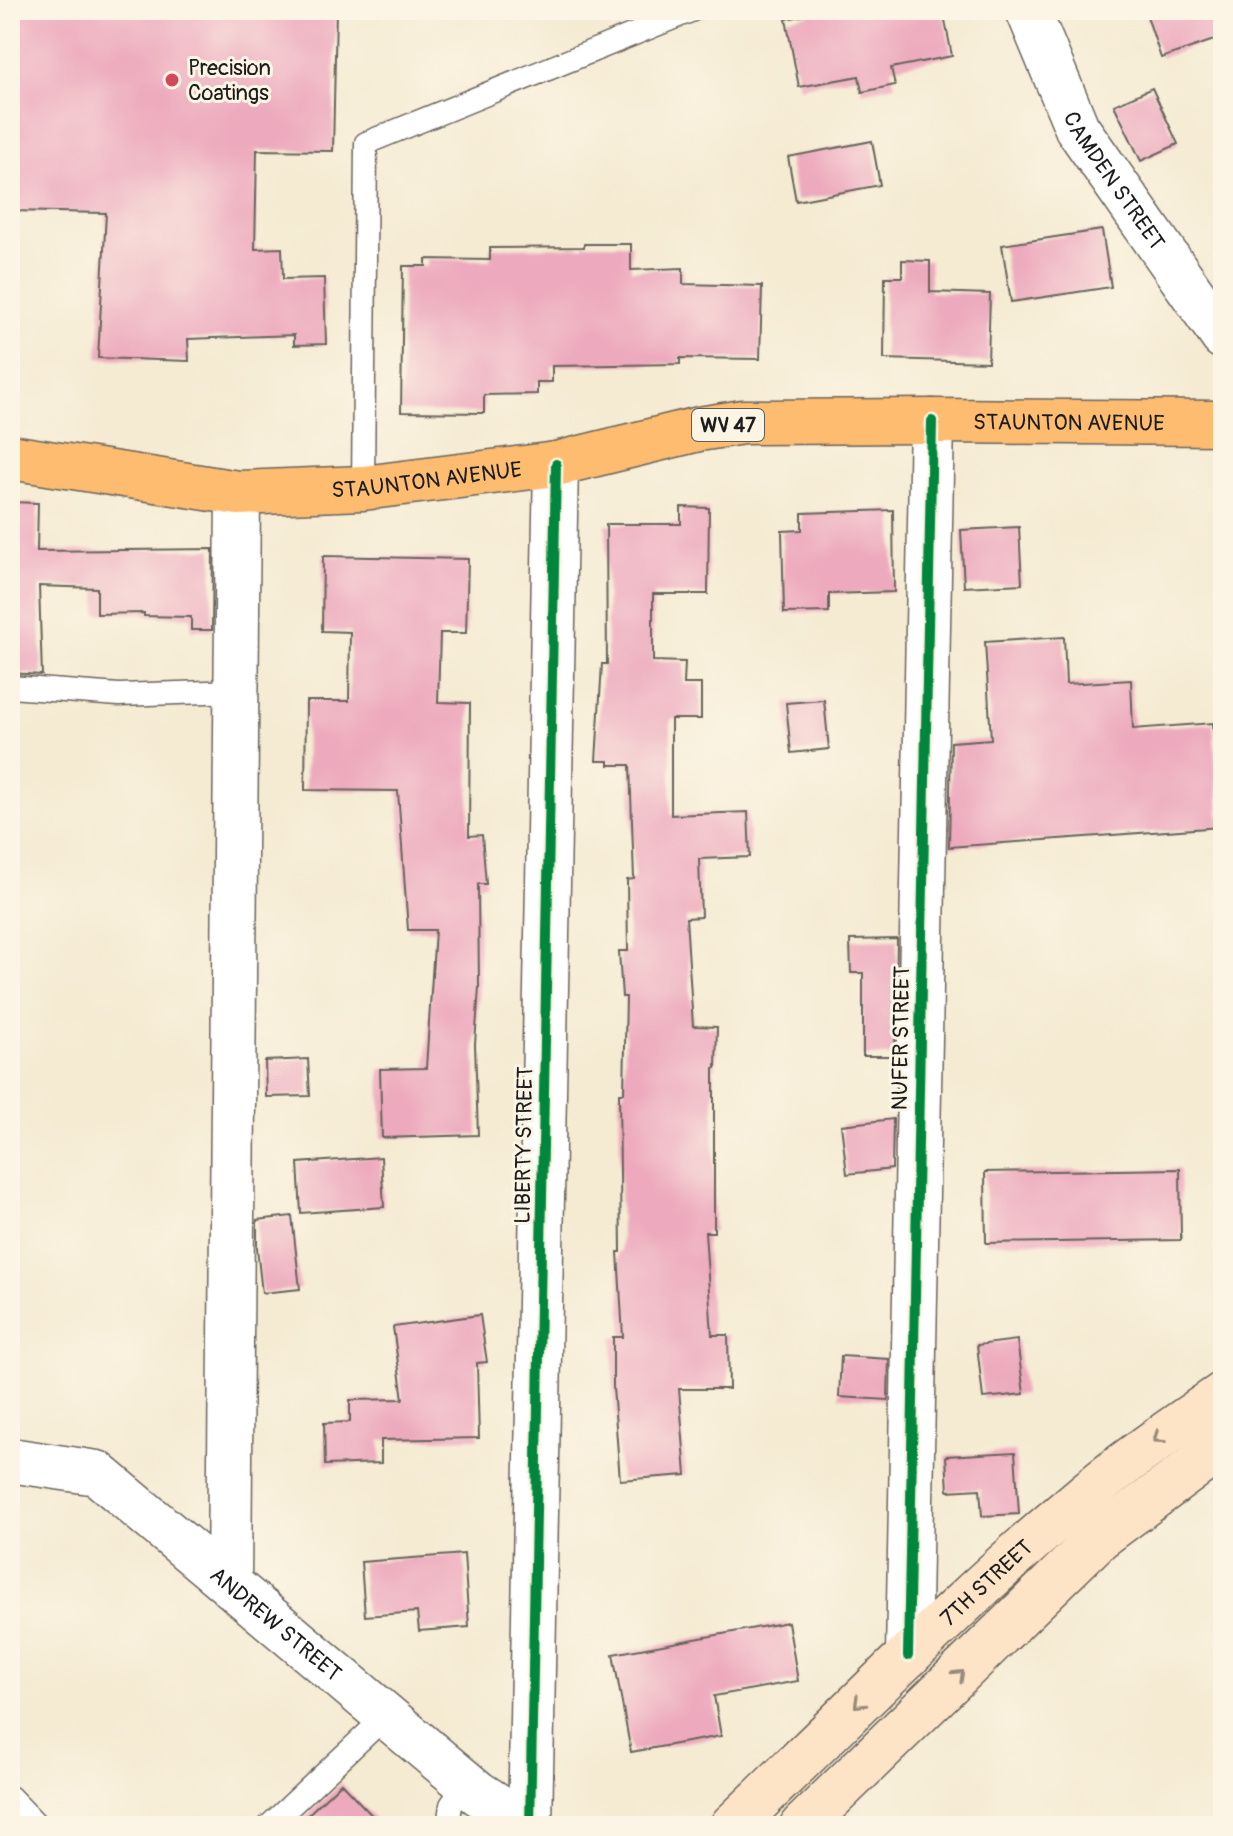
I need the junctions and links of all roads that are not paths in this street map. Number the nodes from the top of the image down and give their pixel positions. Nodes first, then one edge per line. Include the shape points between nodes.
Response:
1 (693, 10) edge
2 (1028, 10) edge
3 (1223, 337) edge
4 (932, 421) junction
5 (1223, 423) edge
6 (10, 457) edge
7 (556, 464) junction
8 (363, 488) junction
9 (238, 493) junction
10 (10, 687) edge
11 (237, 691) junction
12 (1223, 1394) edge
13 (1223, 1446) edge
14 (10, 1460) edge
15 (229, 1583) junction
16 (908, 1656) junction
17 (386, 1716) junction
18 (466, 1784) junction
19 (10, 1797) edge
20 (38, 1826) edge
21 (269, 1826) edge
22 (448, 1826) edge
23 (529, 1826) edge
24 (732, 1826) edge
25 (802, 1826) edge

1 - 8 lane via 366,143
2 - 3 street, CAMDEN STREET via 1077,128
4 - 5 main road, STAUNTON AVENUE / WV 47
4 - 7 main road, STAUNTON AVENUE / WV 47 via 743,422
4 - 16 street, NUFER STREET
6 - 9 main road, STAUNTON AVENUE / WV 47
7 - 8 main road, STAUNTON AVENUE / WV 47
7 - 23 street, LIBERTY STREET
8 - 9 main road, STAUNTON AVENUE / WV 47
9 - 11 street
10 - 11 lane via 119,695
11 - 15 street
12 -> 16 main road, 7TH STREET via 1073,1504
25 -> 13 main road, 7TH STREET via 1100,1537
14 - 15 street, ANDREW STREET via 97,1473
15 - 17 street, ANDREW STREET
16 -> 24 main road, 7TH STREET
17 - 18 street, ANDREW STREET
17 - 21 lane
18 - 22 lane via 451,1805
18 - 23 street, ANDREW STREET
19 - 20 lane

